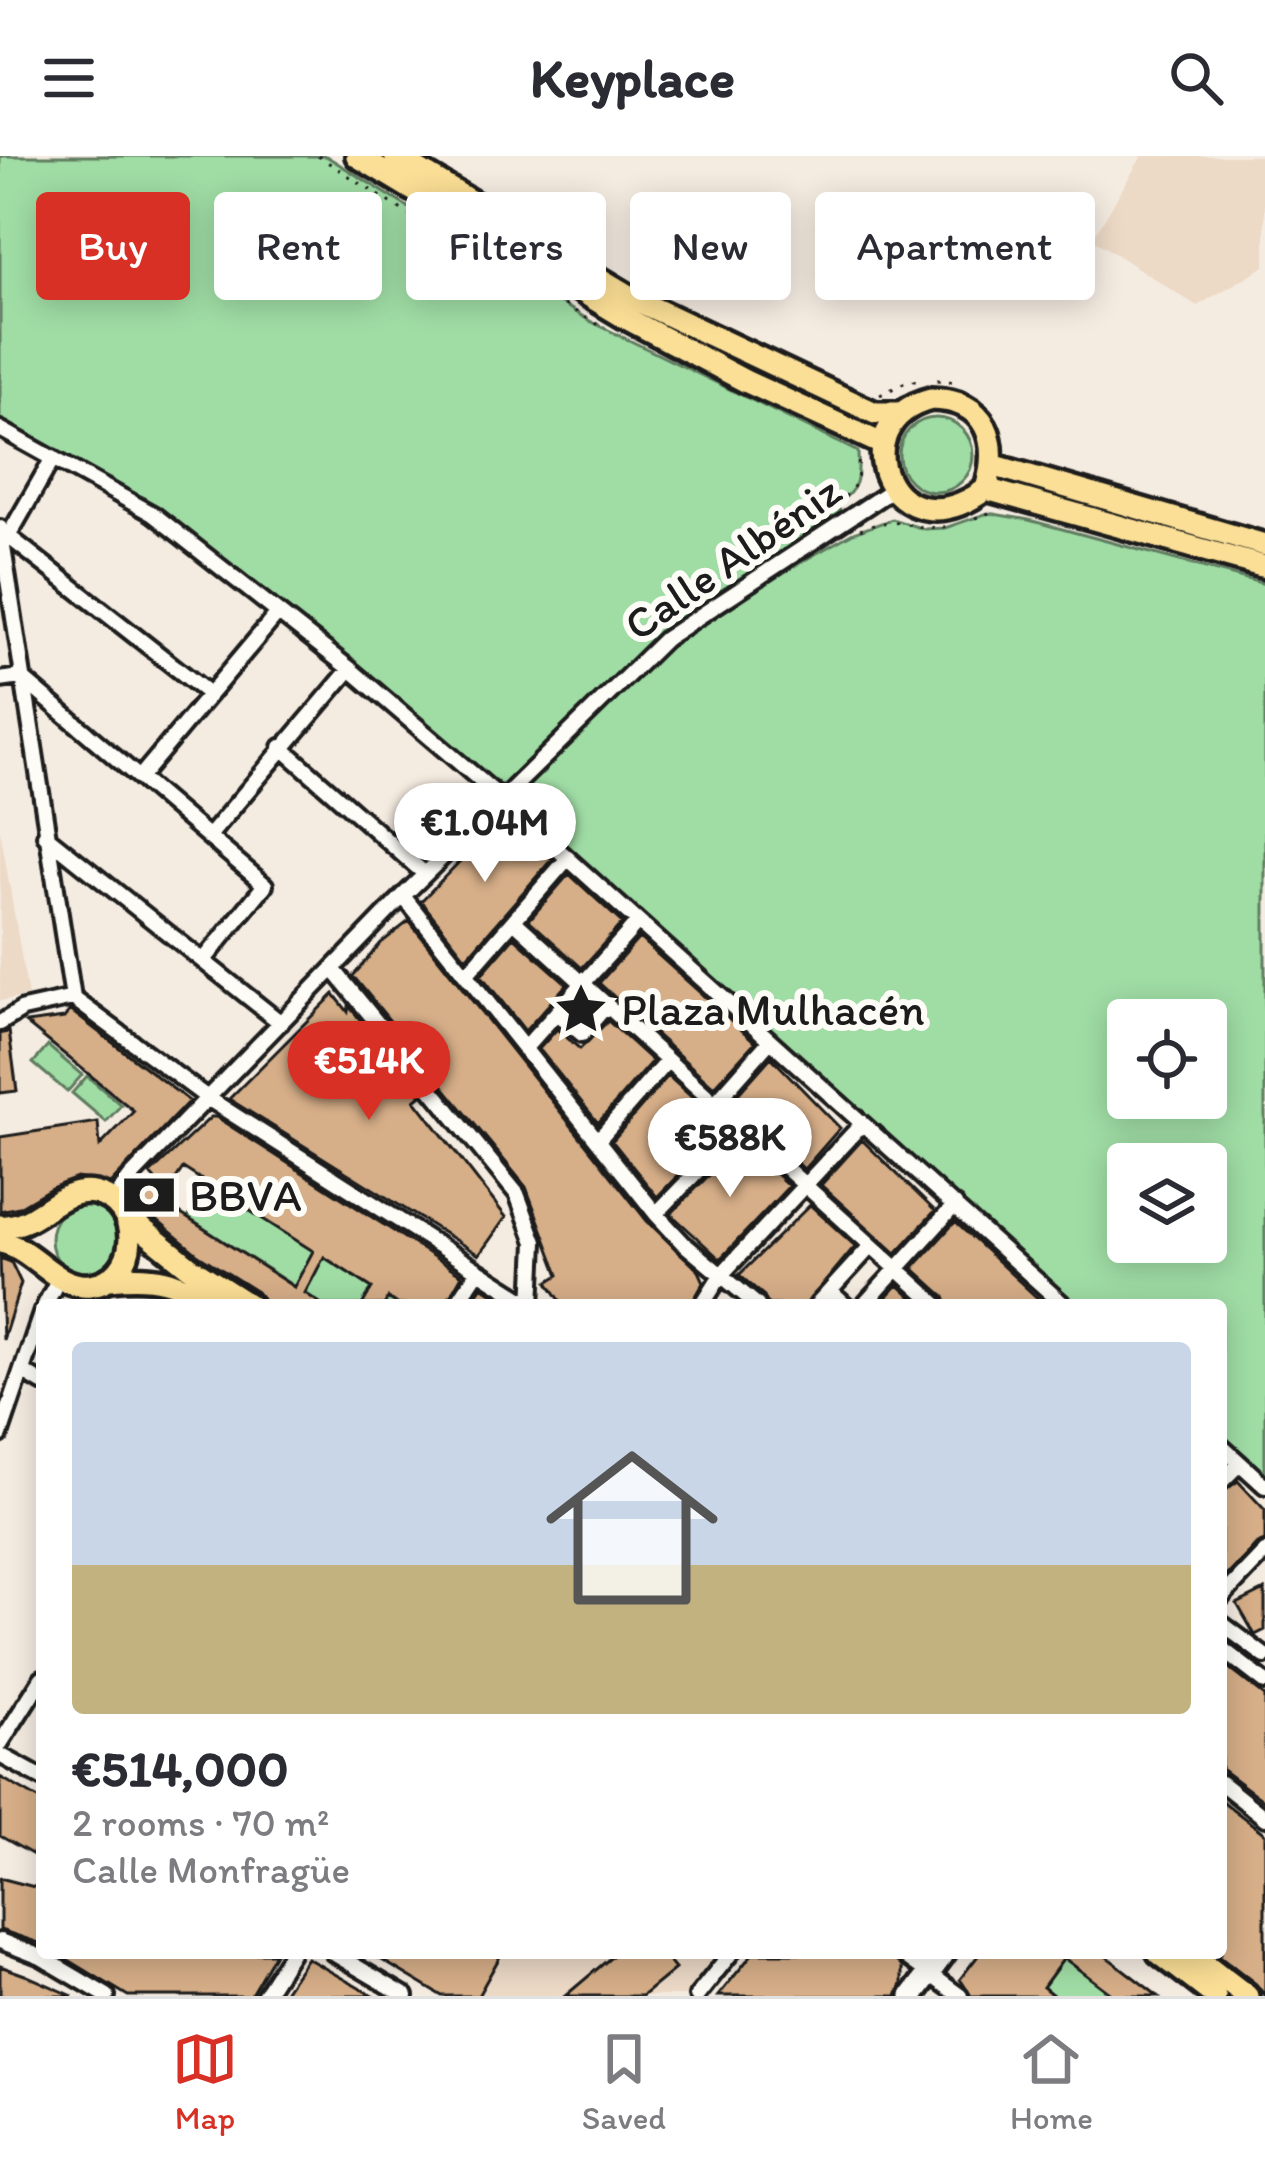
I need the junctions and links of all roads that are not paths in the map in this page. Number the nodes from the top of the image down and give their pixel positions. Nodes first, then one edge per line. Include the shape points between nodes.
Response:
1 (357, 156) edge
2 (395, 156) edge
3 (899, 413) junction
4 (0, 429) edge
5 (882, 445) junction
6 (53, 458) junction
7 (992, 466) junction
8 (893, 489) junction
9 (986, 489) junction
10 (4, 537) edge
11 (1265, 545) edge
12 (1265, 567) edge
13 (278, 613) junction
14 (350, 669) junction
15 (21, 677) junction
16 (0, 680) edge
17 (209, 694) junction
18 (281, 747) junction
19 (141, 776) junction
20 (502, 799) junction
21 (45, 835) junction
22 (209, 836) junction
23 (568, 858) junction
24 (425, 874) junction
25 (403, 896) junction
26 (514, 921) junction
27 (638, 922) junction
28 (204, 960) junction
29 (333, 969) junction
30 (466, 975) junction
31 (582, 982) junction
32 (73, 998) junction
33 (606, 1006) junction
34 (557, 1013) junction
35 (0, 1022) edge
36 (281, 1022) junction
37 (770, 1041) junction
38 (524, 1049) junction
39 (667, 1061) junction
40 (209, 1099) junction
41 (715, 1103) junction
42 (862, 1124) junction
43 (740, 1127) junction
44 (598, 1139) junction
45 (703, 1168) junction
46 (805, 1188) junction
47 (955, 1205) junction
48 (50, 1206) junction
49 (119, 1208) junction
50 (656, 1214) junction
51 (0, 1226) edge
52 (0, 1242) edge
53 (870, 1247) junction
54 (895, 1270) junction
55 (477, 1273) junction
56 (54, 1274) junction
57 (721, 1275) junction
58 (109, 1279) junction
59 (830, 1291) junction
60 (47, 1299) edge
61 (204, 1299) edge
62 (240, 1299) edge
63 (460, 1299) edge
64 (522, 1299) edge
65 (532, 1299) edge
66 (705, 1299) edge
67 (750, 1299) edge
68 (823, 1299) edge
69 (839, 1299) edge
70 (869, 1299) edge
71 (930, 1299) edge
72 (1057, 1299) edge
73 (36, 1331) edge
74 (22, 1372) junction
75 (36, 1380) edge
76 (8, 1388) edge
77 (0, 1435) edge
78 (1227, 1451) edge
79 (1240, 1463) junction
80 (1227, 1476) edge
81 (1265, 1486) edge
82 (1265, 1552) edge
83 (1227, 1592) edge
84 (1227, 1627) edge
85 (1227, 1653) edge
86 (1265, 1655) edge
87 (1265, 1682) edge
88 (36, 1687) edge
89 (0, 1744) edge
90 (0, 1755) edge
91 (36, 1775) edge
92 (1227, 1788) edge
93 (1265, 1818) edge
94 (0, 1941) edge
95 (36, 1953) edge
96 (48, 1959) edge
97 (287, 1959) edge
98 (343, 1959) edge
99 (726, 1959) edge
100 (910, 1959) edge
101 (939, 1959) edge
102 (1168, 1959) edge
103 (1199, 1959) edge
104 (928, 1972) junction
105 (106, 1996) edge
106 (264, 1996) edge
107 (406, 1996) edge
108 (698, 1996) edge
109 (912, 1996) edge
110 (960, 1996) edge
111 (1215, 1996) edge
112 (1247, 1996) edge

1 - 5 main road via 624,316
2 - 3 main road via 634,299 875,413
3 - 5 main road
3 - 7 main road via 931,399 960,404 990,434
4 - 6 street
5 - 8 main road
6 - 10 street
6 - 13 street via 153,514
7 - 9 main road
7 - 11 main road
8 - 9 main road via 940,511
8 - 20 street, Calle Albéniz via 665,639
9 - 12 main road
10 - 15 street
10 - 17 street
13 - 14 street
13 - 17 street
14 - 18 street
14 - 20 street
15 - 16 street
15 - 19 street
15 - 21 street
17 - 19 street
18 - 22 street
18 - 24 street
19 - 22 street
20 - 23 street
20 - 24 street, Calle Albéniz
21 - 28 street
21 - 32 street
22 - 28 street via 265,885
23 - 26 street
23 - 27 street
24 - 25 street, Calle Albéniz
25 - 29 street, Calle Albéniz
25 - 30 street
26 - 30 street
26 - 31 street
27 - 31 street
27 - 37 street
28 - 36 street
29 - 36 street, Calle Albéniz
29 - 65 street via 517,1194 536,1242
30 - 38 street
31 - 33 street
31 - 34 street
32 - 35 street
32 - 40 street
33 - 34 street via 582,1034
33 - 39 street
34 - 38 street
36 - 40 street, Calle Albéniz
37 - 41 street
37 - 42 street
38 - 44 street
39 - 41 street
39 - 44 street
40 - 49 street, Calle Albéniz via 131,1177
40 - 55 street
41 - 43 street
41 - 45 street via 679,1144
42 - 46 street
42 - 47 street
43 - 45 street
43 - 46 street
44 - 50 street
45 - 50 street
46 - 53 street
46 - 57 street
47 - 54 street
47 - 72 street
48 - 49 main road via 88,1192
48 - 51 main road via 34,1219
48 - 56 main road via 38,1231 41,1258
49 - 58 main road via 131,1243
49 - 62 main road
50 - 57 street
52 - 56 main road
53 - 54 street
53 - 59 street
54 - 70 street
54 - 71 street
55 - 63 street
55 - 64 street
56 - 58 main road via 84,1286
56 - 60 street
57 - 66 street
57 - 67 street
58 - 61 main road via 146,1275
59 - 68 street
59 - 69 street
73 - 74 street
74 - 75 street
74 - 76 street
76 - 77 street
78 - 79 street
79 - 80 street
79 - 81 street
82 - 83 street
84 - 86 street
85 - 87 street
88 - 89 street
90 - 91 street
92 - 93 street
94 - 95 street
96 - 105 street
97 - 106 street
98 - 107 street
99 - 108 street
100 - 104 street
101 - 104 street
102 - 111 main road
103 - 112 main road
104 - 109 street
104 - 110 street

